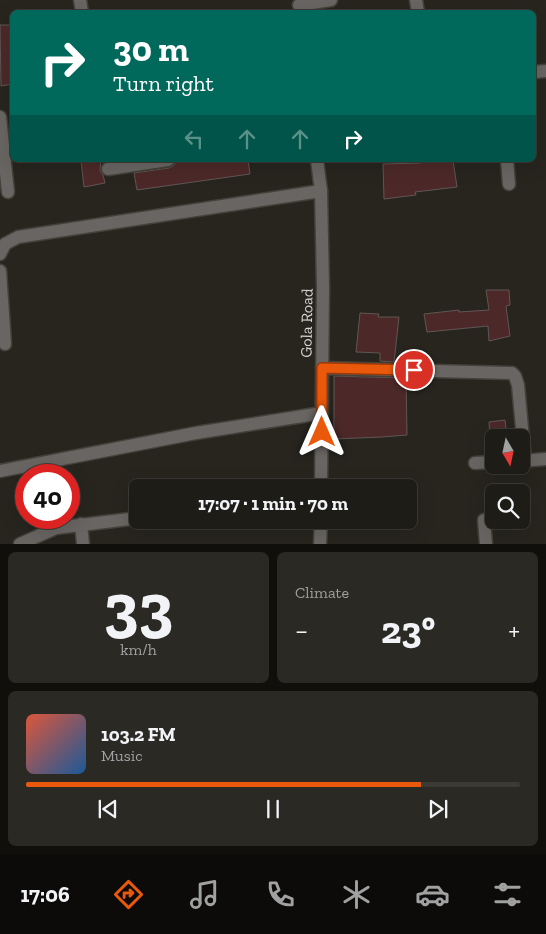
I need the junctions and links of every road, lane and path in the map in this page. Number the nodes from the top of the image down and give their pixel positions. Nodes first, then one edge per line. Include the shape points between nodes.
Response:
1 (331, 0) edge
2 (299, 6) edge
3 (0, 117) edge
4 (8, 155) edge
5 (155, 162) edge
6 (317, 162) edge
7 (507, 162) edge
8 (108, 169) dead end
9 (509, 184) dead end
10 (321, 191) junction
11 (8, 192) dead end
12 (0, 254) edge
13 (0, 271) edge
14 (5, 344) dead end
15 (322, 368) junction
16 (322, 414) junction
17 (521, 429) edge
18 (546, 459) edge
19 (530, 460) edge
20 (485, 462) edge
21 (475, 463) dead end
22 (0, 471) edge
23 (321, 479) edge
24 (129, 519) edge
25 (484, 520) dead end
26 (81, 524) junction
27 (321, 529) edge
28 (20, 544) edge
29 (83, 544) edge
30 (320, 544) edge
31 (486, 544) edge

1 - 2 street
3 - 4 street
4 - 11 street
5 - 8 street
6 - 10 street, Gola Road
7 - 9 street
10 - 12 street via 18,237 5,244
10 - 15 street, Gola Road
13 - 14 street
15 - 16 street, Gola Road
15 - 17 street via 512,373 518,386
16 - 22 street via 196,433
16 - 23 street, Gola Road
18 - 19 street
20 - 21 street
24 - 26 street
25 - 31 street
26 - 28 street via 48,531
26 - 29 street
27 - 30 street

